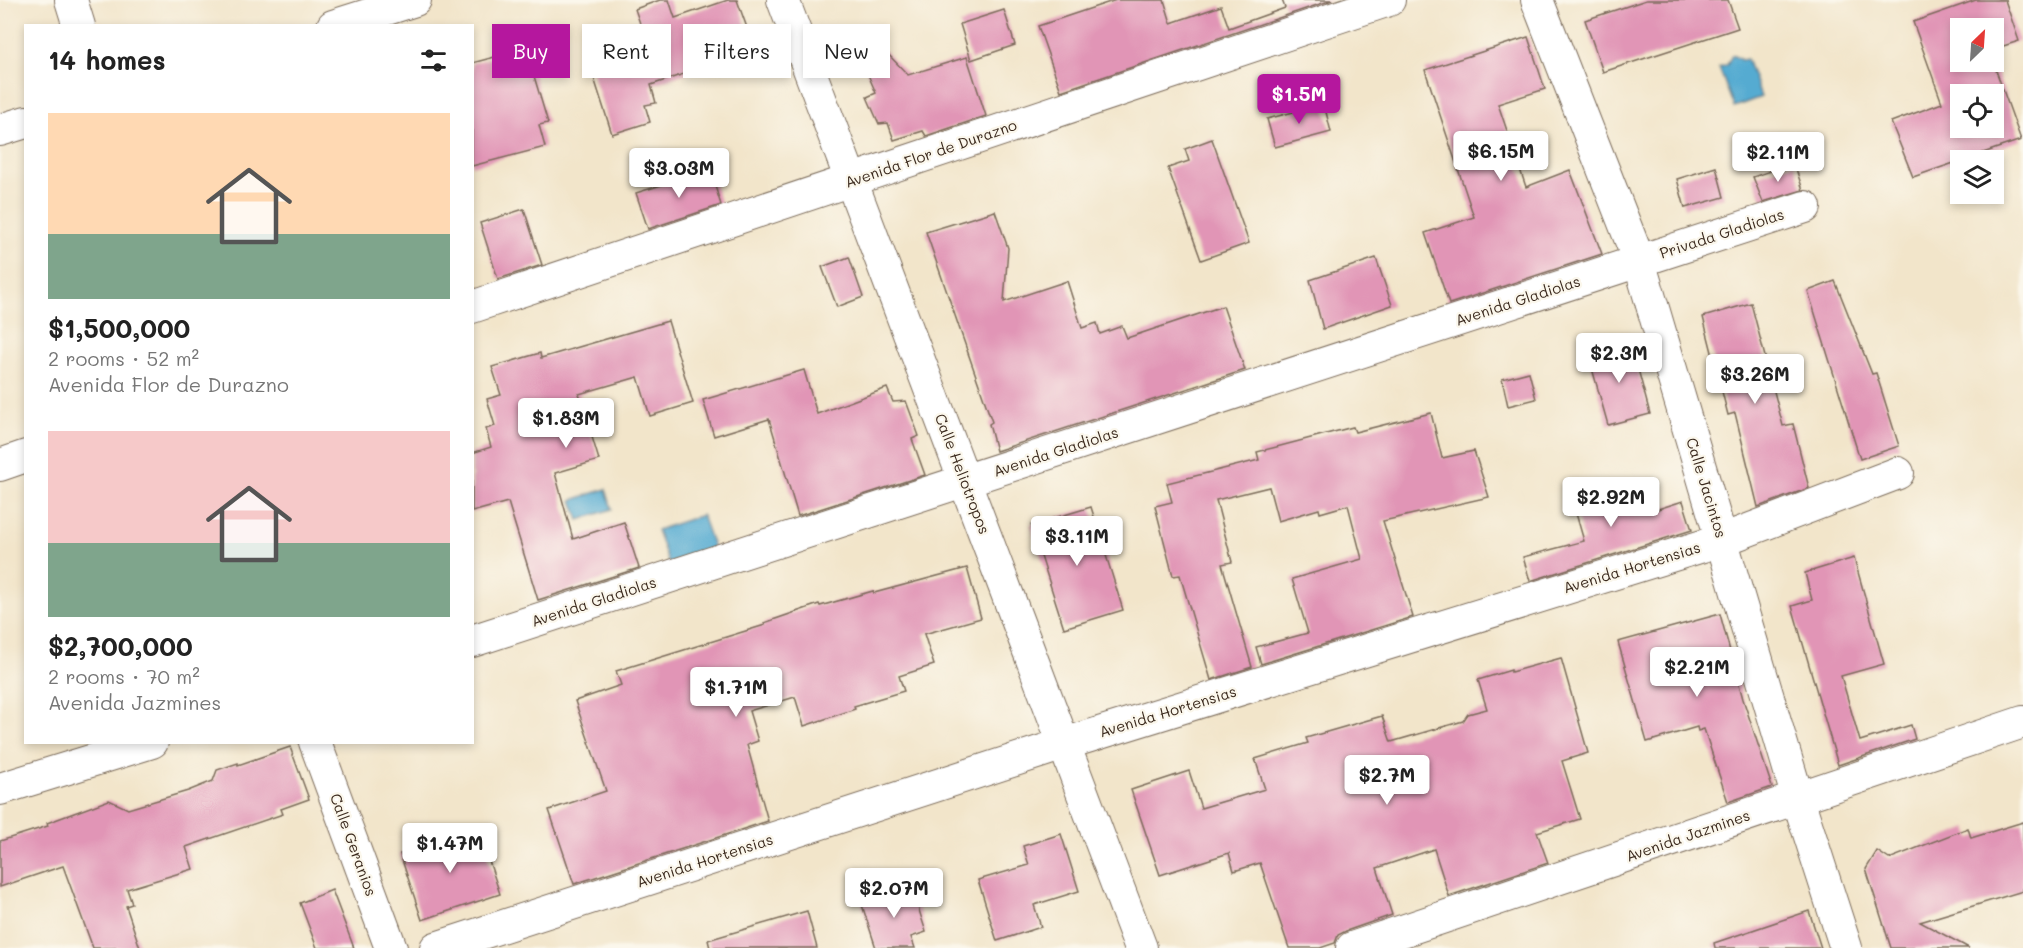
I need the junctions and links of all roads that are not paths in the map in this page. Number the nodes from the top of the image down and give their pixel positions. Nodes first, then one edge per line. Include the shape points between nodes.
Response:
1 (71, 0) edge
2 (415, 0) edge
3 (783, 0) edge
4 (1389, 0) edge
5 (1537, 0) edge
6 (78, 24) edge
7 (339, 24) edge
8 (24, 123) edge
9 (0, 130) edge
10 (851, 180) junction
11 (1805, 207) dead end
12 (1639, 261) junction
13 (474, 306) edge
14 (24, 457) edge
15 (0, 465) edge
16 (1898, 473) dead end
17 (965, 481) junction
18 (1722, 540) junction
19 (474, 641) edge
20 (2023, 722) edge
21 (146, 744) edge
22 (316, 744) edge
23 (1064, 744) junction
24 (0, 789) edge
25 (1798, 798) junction
26 (391, 948) edge
27 (436, 948) edge
28 (1141, 948) edge
29 (1352, 948) edge
30 (1846, 948) edge

1 - 6 street
2 - 7 street
3 - 10 street, Calle Heliotropos
4 - 10 street, Avenida Flor de Durazno
5 - 12 street, Calle Jacintos
8 - 9 street
10 - 13 street, Avenida Flor de Durazno
10 - 17 street, Calle Heliotropos
11 - 12 street, Privada Gladiolas
12 - 17 street, Avenida Gladiolas
12 - 18 street, Calle Jacintos
14 - 15 street
16 - 18 street, Avenida Hortensias
17 - 19 street, Avenida Gladiolas
17 - 23 street, Calle Heliotropos
18 - 23 street, Avenida Hortensias
18 - 25 street, Calle Jacintos
20 - 25 street, Avenida Jazmines
21 - 24 street
22 - 26 street, Calle Geranios
23 - 27 street, Avenida Hortensias
23 - 28 street, Calle Heliotropos
25 - 29 street, Avenida Jazmines
25 - 30 street, Calle Jacintos

